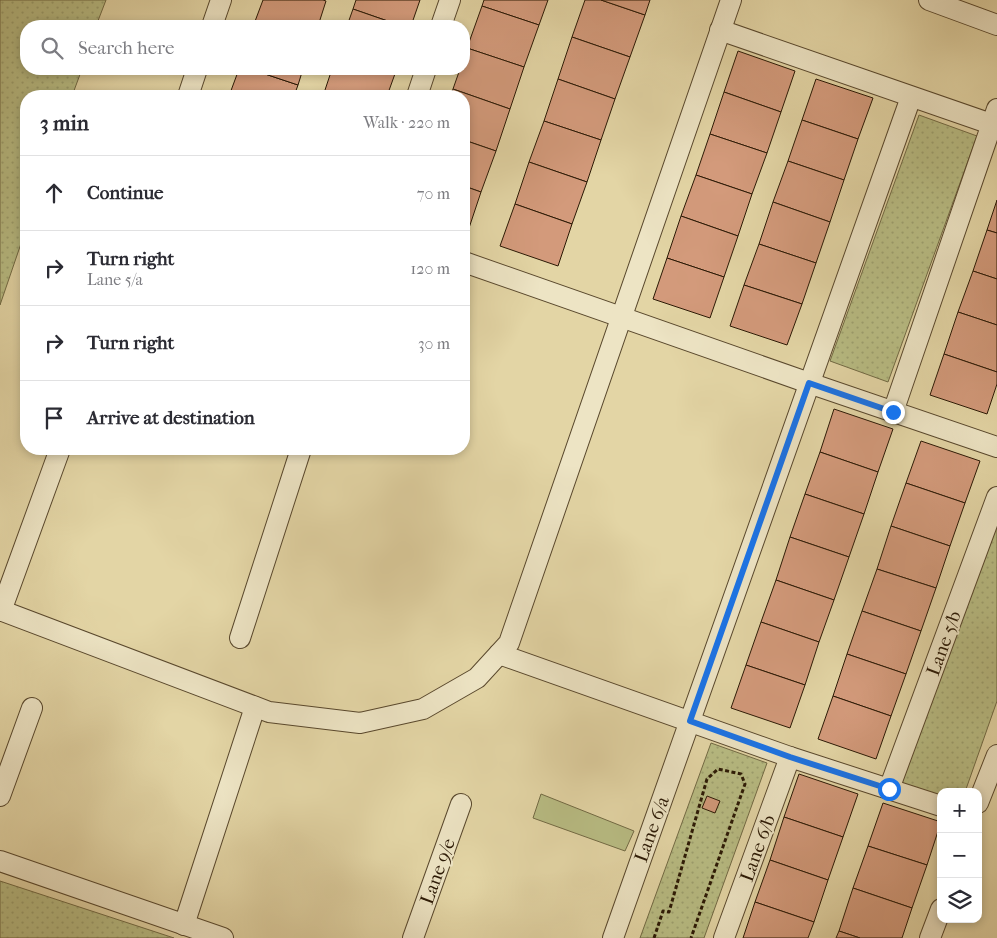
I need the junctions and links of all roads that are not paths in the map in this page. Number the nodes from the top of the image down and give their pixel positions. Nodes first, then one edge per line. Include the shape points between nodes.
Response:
1 (221, 0) edge
2 (450, 0) edge
3 (731, 0) edge
4 (929, 0) edge
5 (214, 20) edge
6 (443, 20) edge
7 (997, 25) edge
8 (720, 30) junction
9 (195, 75) edge
10 (424, 75) edge
11 (190, 90) edge
12 (419, 90) edge
13 (911, 97) junction
14 (995, 120) edge
15 (470, 264) edge
16 (621, 317) junction
17 (809, 383) junction
18 (893, 412) junction
19 (997, 447) edge
20 (58, 455) edge
21 (299, 455) edge
22 (997, 497) edge
23 (0, 610) edge
24 (240, 638) dead end
25 (498, 654) junction
26 (255, 707) junction
27 (32, 708) dead end
28 (690, 721) junction
29 (997, 755) edge
30 (790, 757) junction
31 (889, 789) junction
32 (982, 793) edge
33 (0, 796) edge
34 (461, 804) dead end
35 (937, 805) edge
36 (0, 861) edge
37 (937, 919) edge
38 (184, 924) junction
39 (223, 938) edge
40 (413, 938) edge
41 (613, 938) edge
42 (724, 938) edge
43 (930, 938) edge

1 - 5 street
2 - 6 street
3 - 8 street
4 - 7 street
8 - 13 street
8 - 16 street
9 - 11 street
10 - 12 street
13 - 14 street
13 - 17 street, Lane 6/a
14 - 18 street
15 - 16 street
16 - 17 street
16 - 25 street via 509,643
17 - 18 street
17 - 28 street, Lane 6/a
18 - 19 street
20 - 23 street
21 - 24 street
22 - 31 street, Lane 5/b
23 - 26 street
25 - 26 street via 477,678 423,708 360,723 269,712
25 - 28 street
26 - 38 street
27 - 33 street
28 - 30 street
28 - 41 street, Lane 6/a
29 - 32 street
30 - 31 street
30 - 42 street, Lane 6/b
31 - 35 street
34 - 40 street, Lane 9/e
36 - 38 street
37 - 43 street
38 - 39 street

